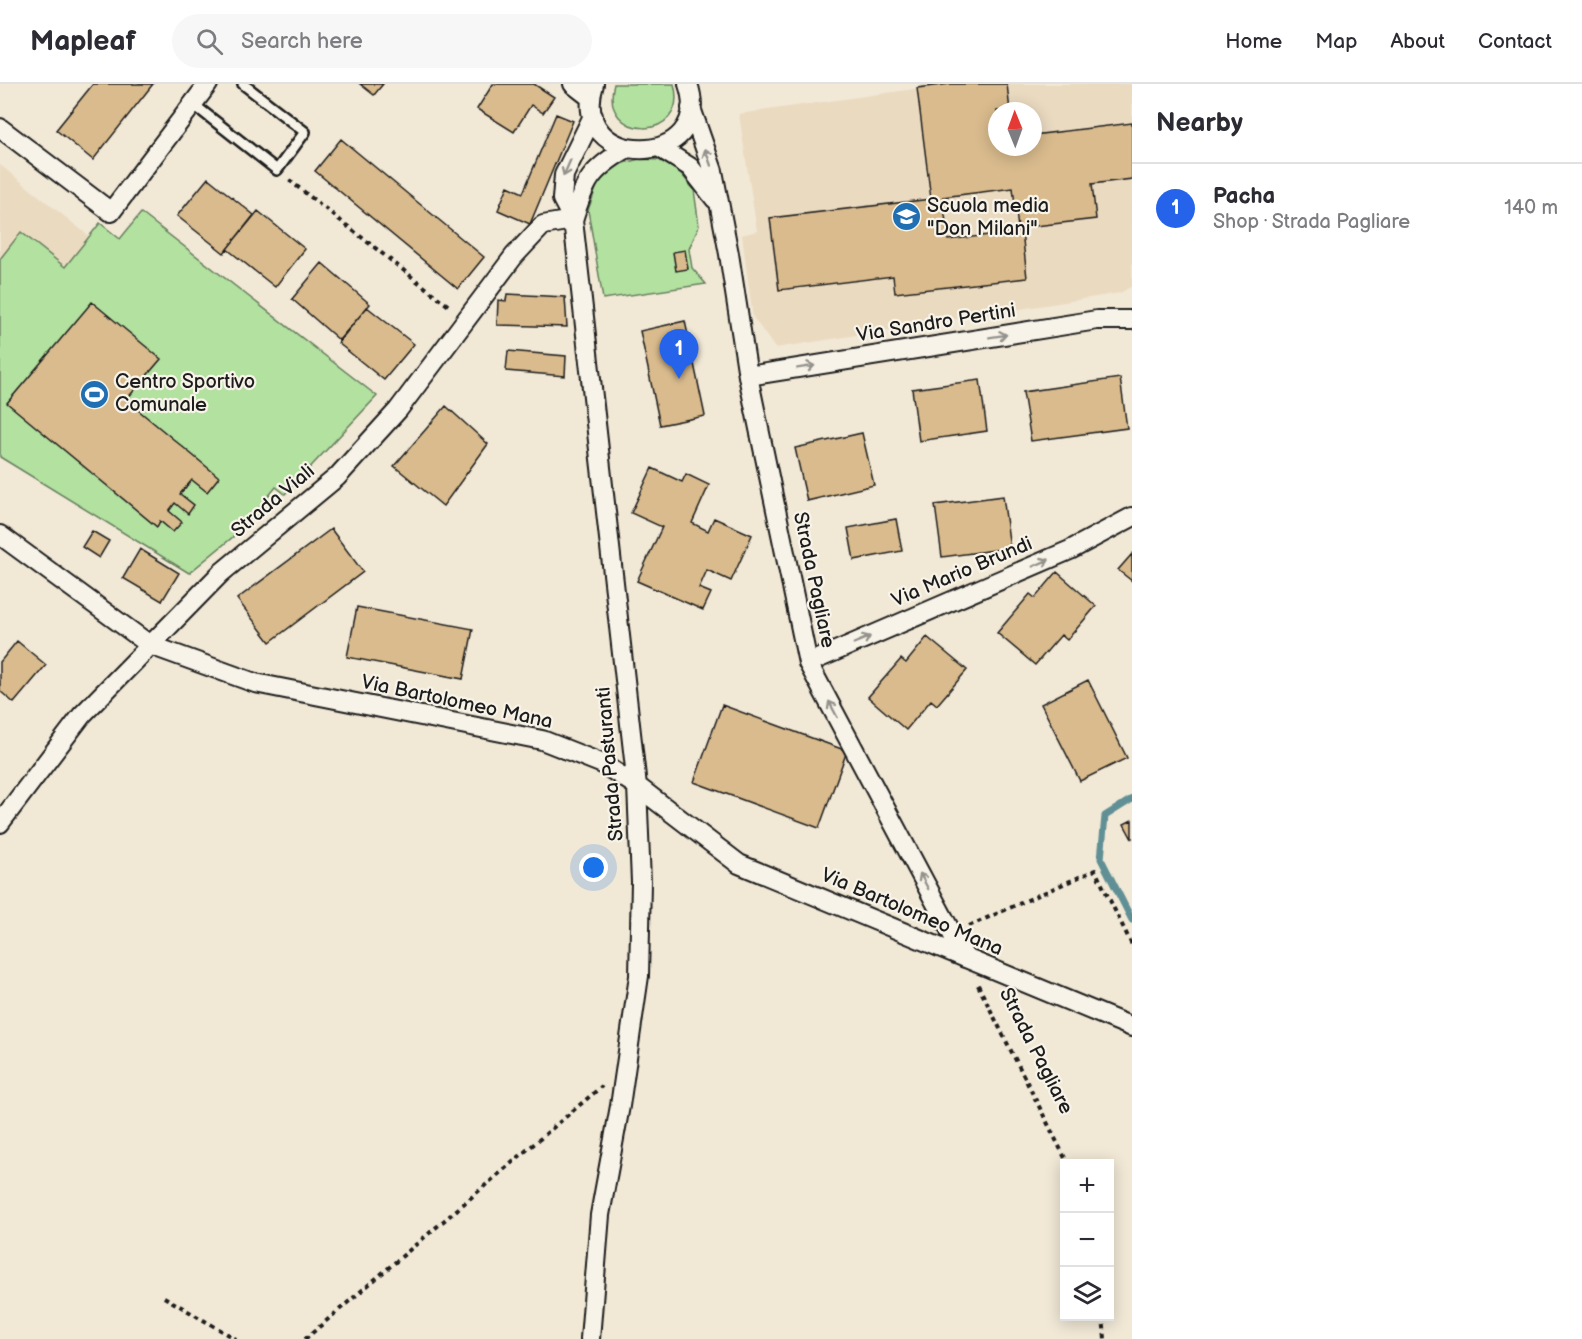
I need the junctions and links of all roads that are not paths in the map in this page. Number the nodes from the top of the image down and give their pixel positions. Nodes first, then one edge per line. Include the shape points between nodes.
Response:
1 (208, 84) edge
2 (243, 84) edge
3 (573, 84) edge
4 (693, 85) edge
5 (592, 99) edge
6 (193, 104) junction
7 (691, 108) junction
8 (0, 128) edge
9 (660, 148) junction
10 (626, 149) junction
11 (720, 206) junction
12 (573, 220) junction
13 (1132, 320) edge
14 (748, 376) junction
15 (1132, 518) edge
16 (0, 535) edge
17 (150, 645) junction
18 (808, 663) junction
19 (637, 786) junction
20 (0, 823) edge
21 (965, 958) junction
22 (1132, 1027) edge
23 (590, 1339) edge

1 - 6 street
2 - 6 lane via 305,132 276,170
3 - 5 street
4 - 7 street, Strada Pagliare
5 - 10 street via 600,130
5 -> 12 street, Strada Pasturanti via 564,175 562,199
6 - 8 street via 111,213
7 - 9 street via 681,131
11 -> 7 street, Strada Pagliare via 713,171
9 - 10 street
9 - 11 street, Strada Pagliare via 690,167
10 - 12 street, Strada Pasturanti via 604,162 584,184
11 - 14 street, Strada Pagliare
12 - 17 street, Strada Viali via 543,225 514,256 398,410 337,477 221,573
12 - 19 street, Strada Pasturanti
14 -> 13 street, Via Sandro Pertini via 1097,320
14 - 18 street, Strada Pagliare
18 -> 15 street, Via Mario Brundi via 1070,550
16 - 17 street, Via Bartolomeo Mana
17 - 19 street, Via Bartolomeo Mana via 255,683 542,740 603,764
17 - 20 street, Strada Viali via 82,715
21 -> 18 street, Strada Pagliare
19 - 21 street, Via Bartolomeo Mana via 739,864
19 - 23 street, Strada Pasturanti via 642,882 639,976 600,1215
21 - 22 street, Via Bartolomeo Mana

